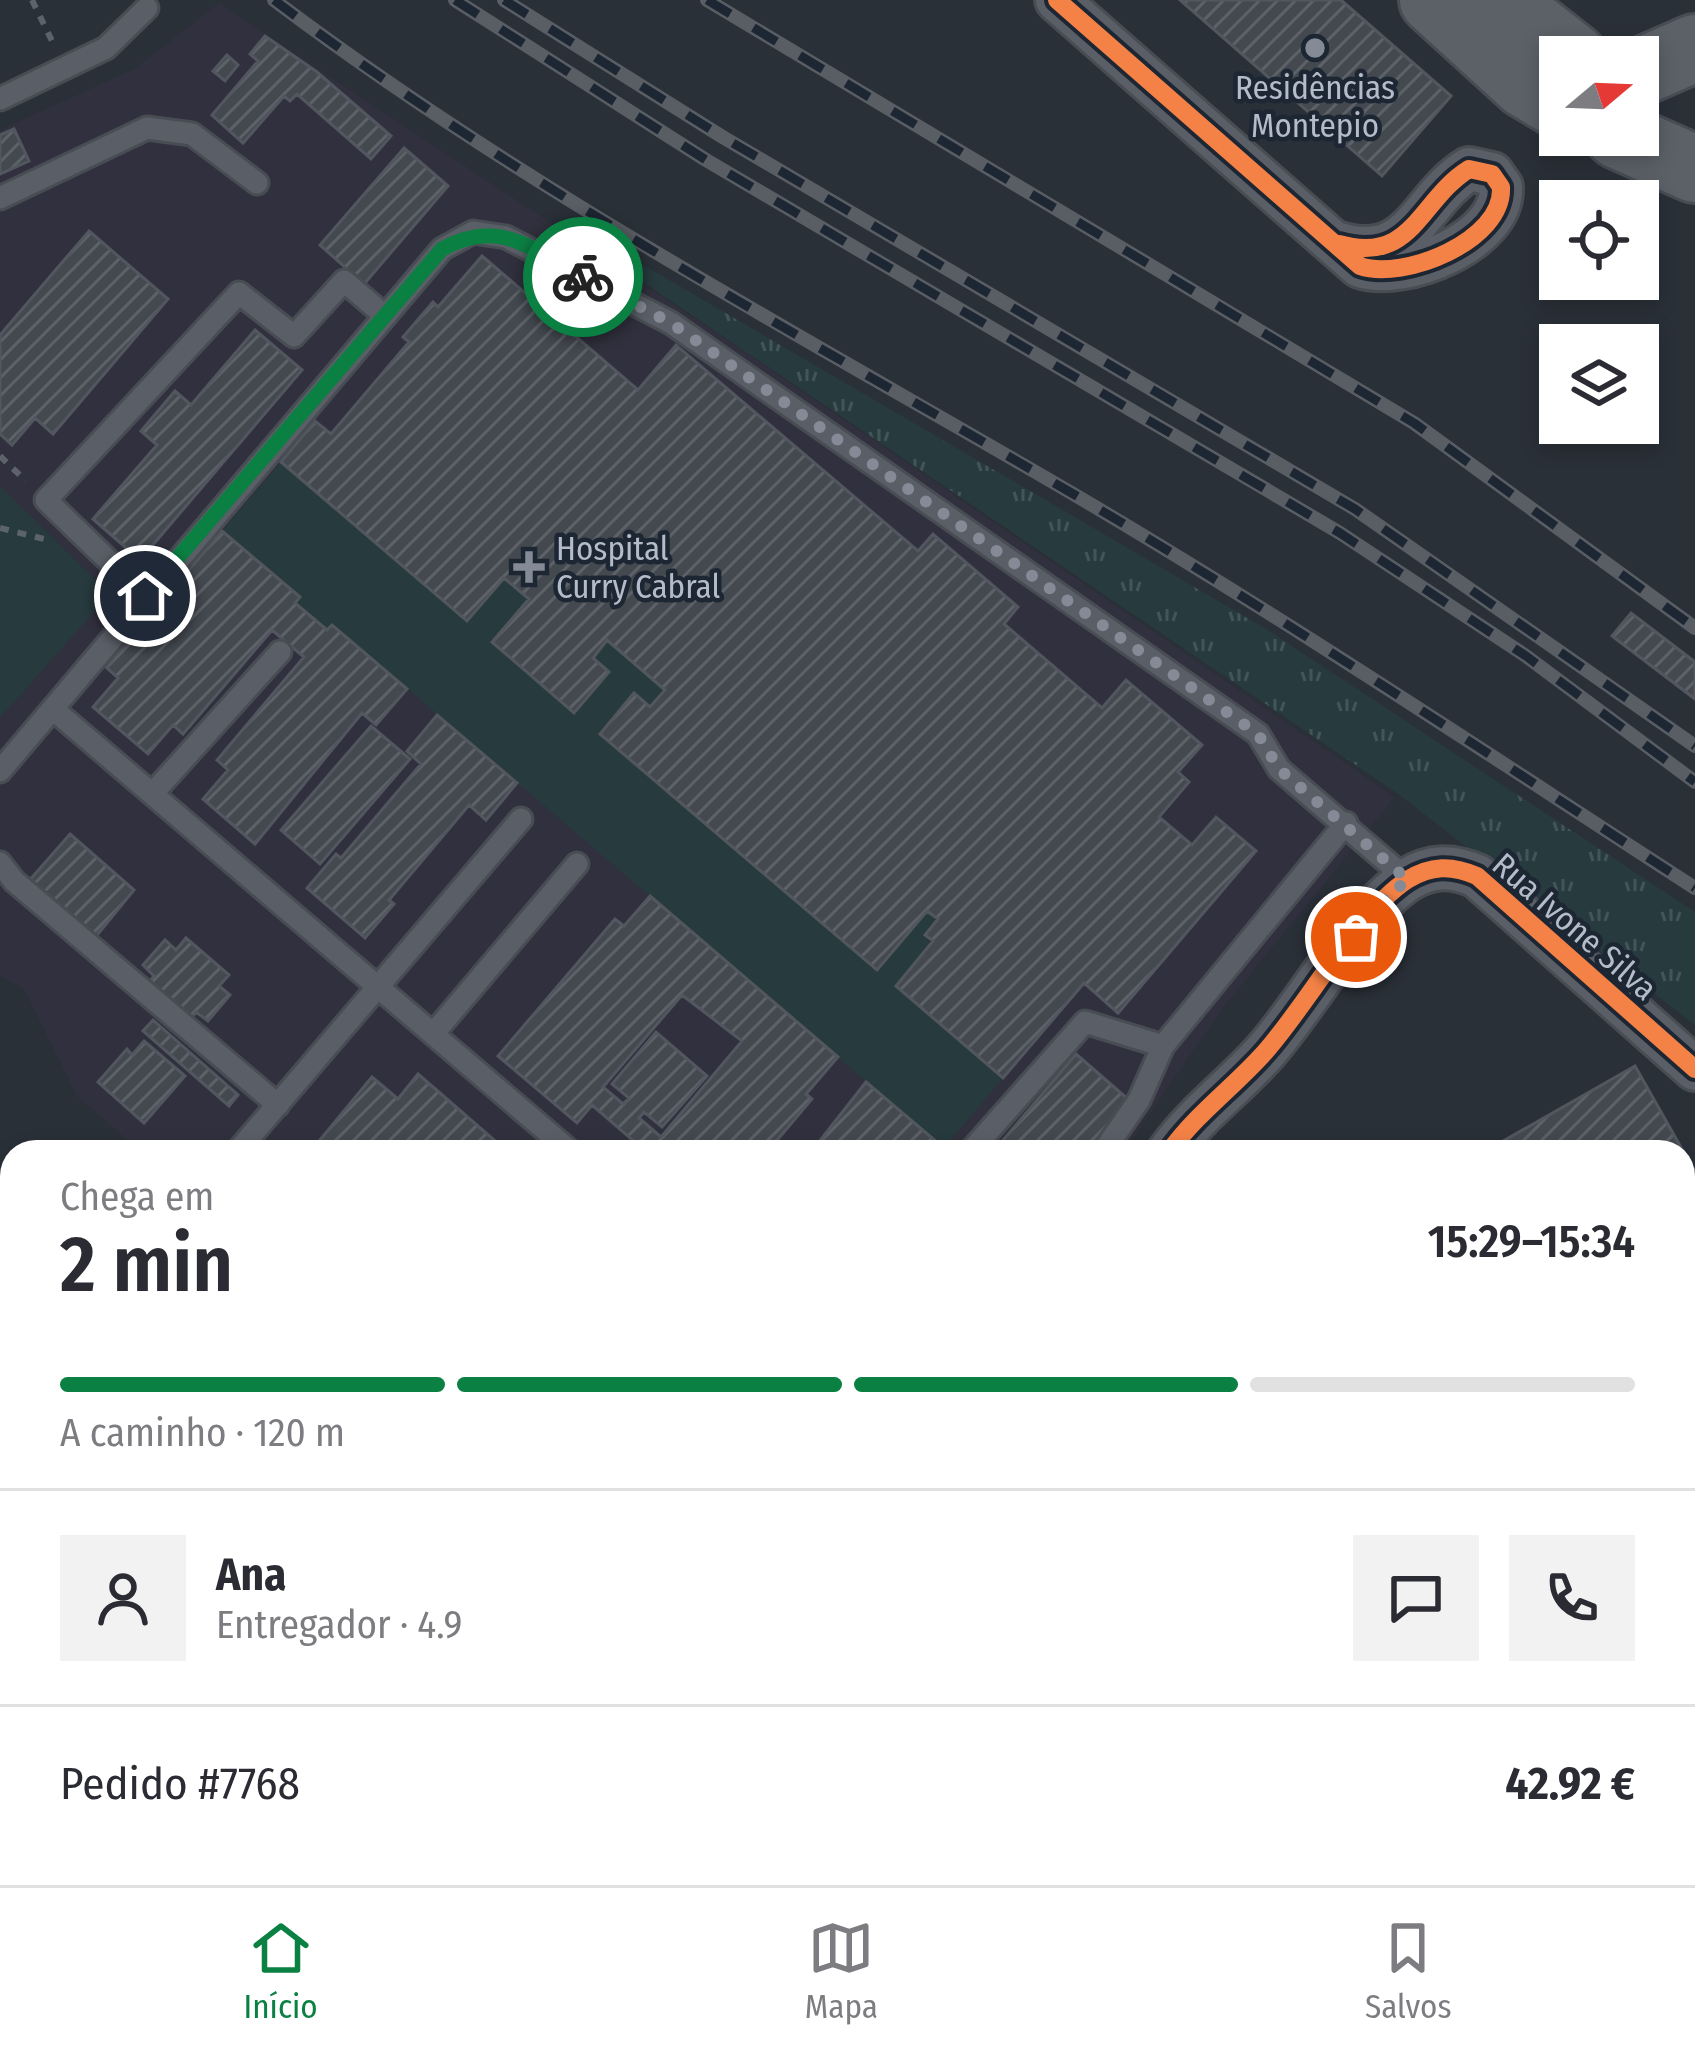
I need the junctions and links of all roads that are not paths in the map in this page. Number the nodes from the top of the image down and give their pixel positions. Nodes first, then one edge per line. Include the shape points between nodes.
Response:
1 (1057, 0) edge
2 (1433, 0) edge
3 (1500, 0) edge
4 (146, 8) dead end
5 (1546, 36) edge
6 (1695, 48) edge
7 (1659, 64) edge
8 (1539, 92) edge
9 (0, 99) edge
10 (1659, 153) edge
11 (1695, 169) edge
12 (257, 183) dead end
13 (0, 198) edge
14 (1339, 244) dead end
15 (384, 315) junction
16 (145, 596) junction
17 (280, 652) dead end
18 (54, 710) junction
19 (0, 771) edge
20 (153, 794) junction
21 (521, 820) dead end
22 (1346, 823) junction
23 (0, 862) edge
24 (577, 863) dead end
25 (1408, 880) junction
26 (380, 988) junction
27 (433, 1034) junction
28 (1163, 1046) junction
29 (1695, 1069) edge
30 (278, 1105) junction
31 (247, 1140) edge
32 (557, 1140) edge
33 (981, 1140) edge
34 (1111, 1140) edge
35 (1179, 1140) edge

1 - 14 street
2 - 8 main road
3 - 5 main road
4 - 9 lane via 106,48
6 - 7 main road
10 - 11 main road
12 - 13 lane via 192,134 147,128
15 - 16 lane
15 - 16 lane via 344,281 294,336 238,293 46,500
15 - 22 lane via 442,249 473,232 506,237 651,313 1258,734 1279,769
16 - 18 lane
17 - 20 lane
18 - 19 lane
18 - 20 lane
20 - 26 lane
21 - 26 lane
22 - 25 lane
22 - 28 lane
23 - 30 lane
24 - 27 lane
25 - 29 street, Rua Ivone Silva via 1453,866 1477,876
25 - 35 street via 1386,897 1263,1055
26 - 27 lane
26 - 30 lane
27 - 32 lane
28 - 33 lane via 1085,1022
28 - 34 lane
30 - 31 lane

